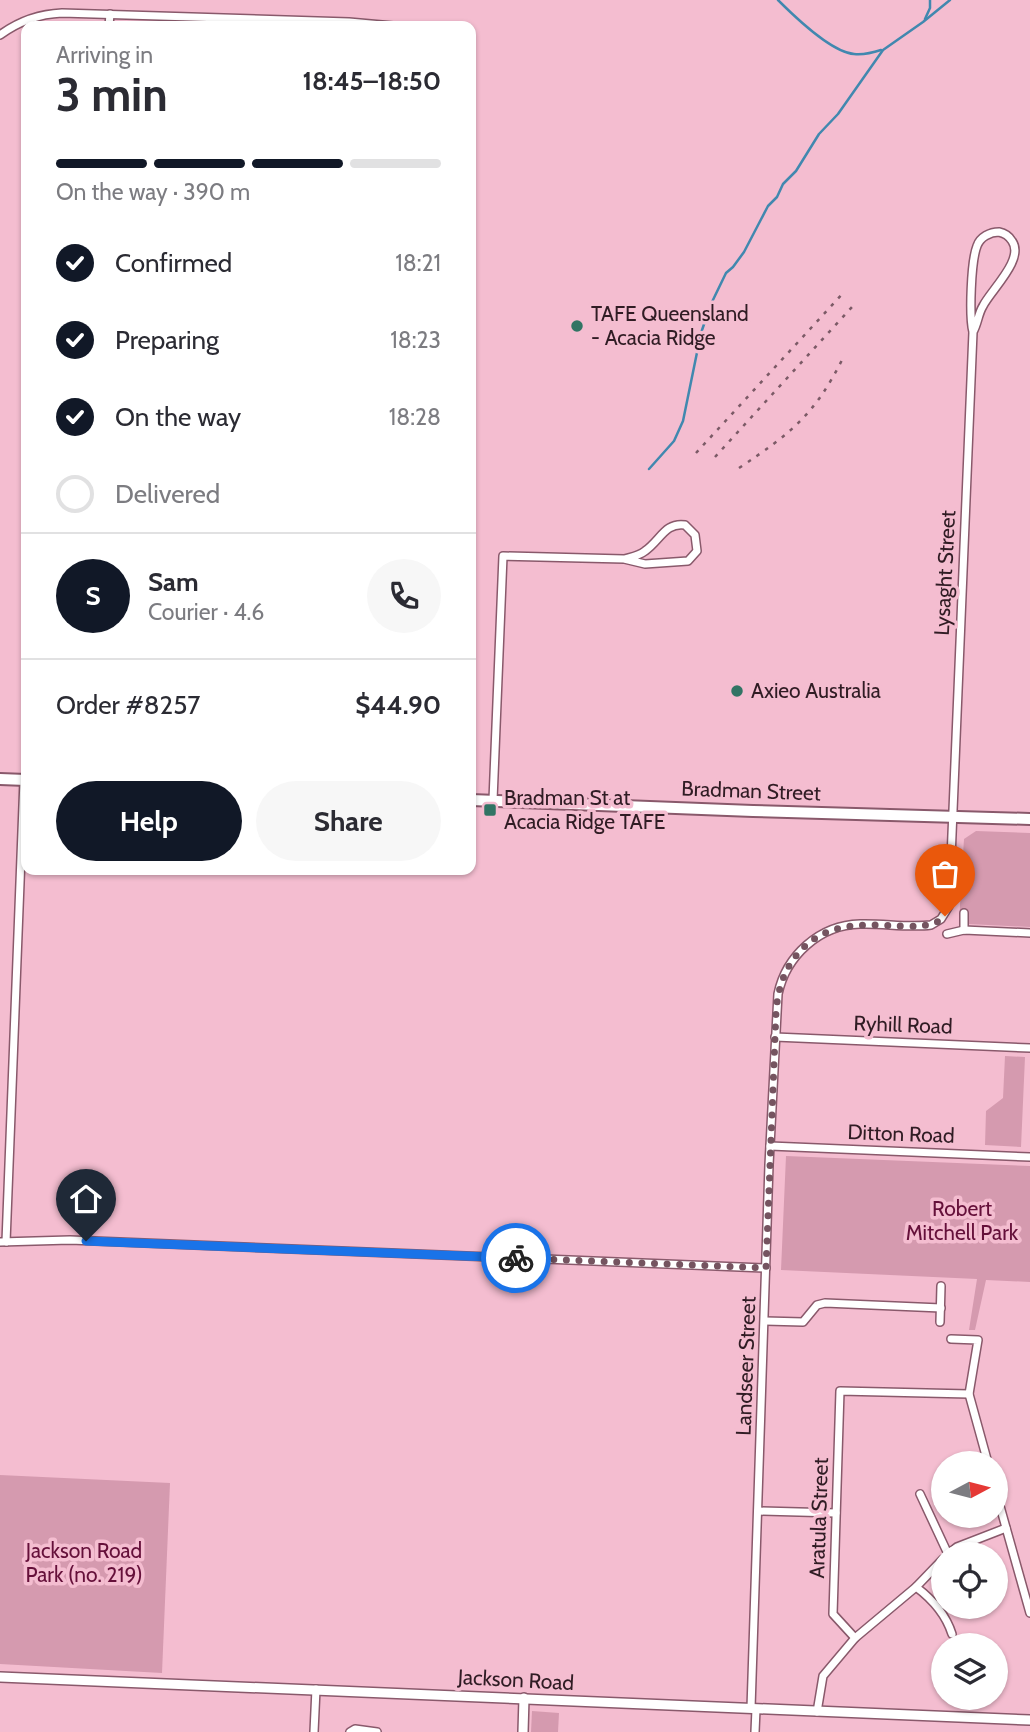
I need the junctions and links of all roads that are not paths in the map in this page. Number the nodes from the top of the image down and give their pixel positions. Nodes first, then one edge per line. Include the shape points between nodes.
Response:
1 (110, 14) junction
2 (26, 21) edge
3 (109, 21) edge
4 (319, 21) edge
5 (21, 23) edge
6 (0, 35) edge
7 (973, 332) junction
8 (624, 559) junction
9 (0, 779) edge
10 (21, 780) edge
11 (476, 800) edge
12 (493, 800) junction
13 (953, 816) junction
14 (1030, 819) edge
15 (21, 864) edge
16 (964, 913) dead end
17 (964, 929) junction
18 (1030, 933) edge
19 (947, 934) dead end
20 (775, 1037) junction
21 (1030, 1048) edge
22 (770, 1146) junction
23 (1030, 1157) edge
24 (3, 1242) edge
25 (766, 1268) junction
26 (942, 1286) dead end
27 (941, 1308) junction
28 (765, 1321) junction
29 (940, 1322) dead end
30 (951, 1339) dead end
31 (969, 1395) junction
32 (985, 1451) edge
33 (920, 1494) dead end
34 (758, 1511) junction
35 (836, 1513) junction
36 (1006, 1528) joint
37 (942, 1542) edge
38 (970, 1542) edge
39 (931, 1571) edge
40 (916, 1587) junction
41 (1030, 1613) edge
42 (952, 1633) edge
43 (855, 1638) junction
44 (0, 1677) edge
45 (316, 1689) junction
46 (524, 1698) junction
47 (754, 1709) junction
48 (817, 1712) junction
49 (1030, 1720) edge
50 (314, 1732) edge
51 (350, 1732) edge
52 (377, 1732) edge
53 (523, 1732) edge
54 (755, 1732) edge

1 - 2 street via 44,14
1 - 3 street
1 - 4 street
5 - 6 street
7 - 7 street, Lysaght Street via 976,246 984,236 1000,232 1013,242 1014,258 983,306
7 - 13 street, Lysaght Street
8 - 8 street via 644,553 675,525 685,525 695,535 697,551 688,561 645,564
8 - 12 street via 502,556
9 - 10 main road
11 - 12 main road, Bradman Street
12 - 13 main road, Bradman Street
13 - 14 main road, Bradman Street
13 - 20 street, Landseer Street via 945,916 928,926 847,925 815,938 794,958 782,979
15 - 24 street
16 - 17 street
17 - 18 street
17 - 19 street
20 - 21 street, Ryhill Road
20 - 22 street, Landseer Street
22 - 23 street, Ditton Road
22 - 25 street, Landseer Street
24 - 25 street via 81,1241
25 - 28 street, Landseer Street
26 - 27 street
27 - 28 street via 825,1303 817,1305 803,1322
27 - 29 street
28 - 34 street, Landseer Street
30 - 31 street via 978,1340
31 - 32 street
31 - 35 street, Aratula Street via 841,1391
33 - 37 street
34 - 35 street
34 - 47 street, Landseer Street
35 - 43 street, Aratula Street via 833,1614
36 - 38 street
36 - 41 street
39 - 40 street
40 - 42 street via 947,1619
40 - 43 street
43 - 48 street via 823,1676
44 - 45 street, Jackson Road
45 - 46 street, Jackson Road
45 - 50 street
46 - 47 street, Jackson Road
46 - 53 street
47 - 48 street, Jackson Road
47 - 54 street, Landseer Street
48 - 49 street, Jackson Road
51 - 52 street

